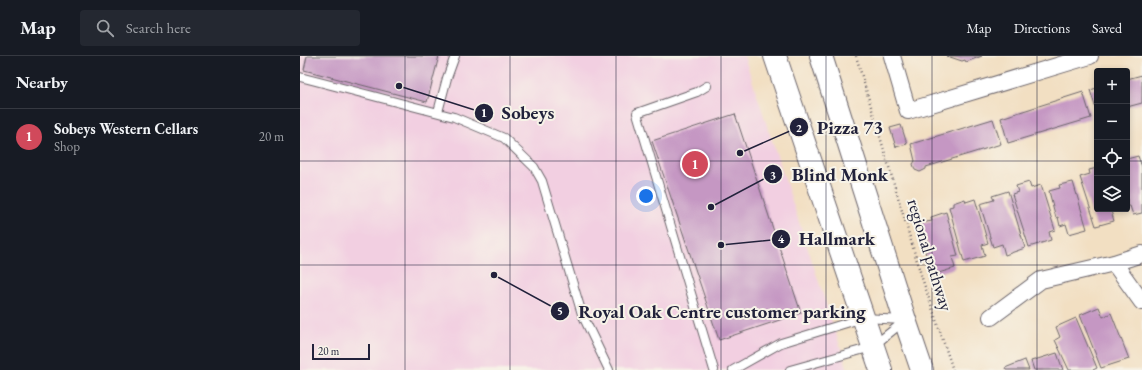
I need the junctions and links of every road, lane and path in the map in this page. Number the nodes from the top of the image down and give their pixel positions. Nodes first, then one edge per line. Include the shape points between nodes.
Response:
1 (455, 56) edge
2 (775, 56) edge
3 (821, 56) edge
4 (856, 56) edge
5 (892, 56) edge
6 (1090, 56) edge
7 (300, 77) edge
8 (707, 86) dead end
9 (438, 112) junction
10 (1142, 254) edge
11 (1114, 263) junction
12 (1142, 302) edge
13 (991, 316) dead end
14 (862, 318) junction
15 (905, 320) junction
16 (872, 347) junction
17 (609, 370) edge
18 (714, 370) edge
19 (733, 370) edge
20 (790, 370) edge
21 (881, 370) edge
22 (922, 370) edge
23 (953, 370) edge

1 - 9 lane
2 - 14 main road
3 - 15 main road
4 - 23 path, regional pathway via 922,278
5 - 6 street via 908,111
7 - 9 lane
8 - 18 lane via 637,113
9 - 17 lane via 504,138 534,167 542,181 582,314
10 - 11 street
11 - 12 street
11 - 13 street via 1041,280
14 - 15 lane
14 - 16 main road
14 - 19 lane via 781,343
15 - 16 lane
15 - 22 main road
16 - 20 lane
16 - 21 main road

